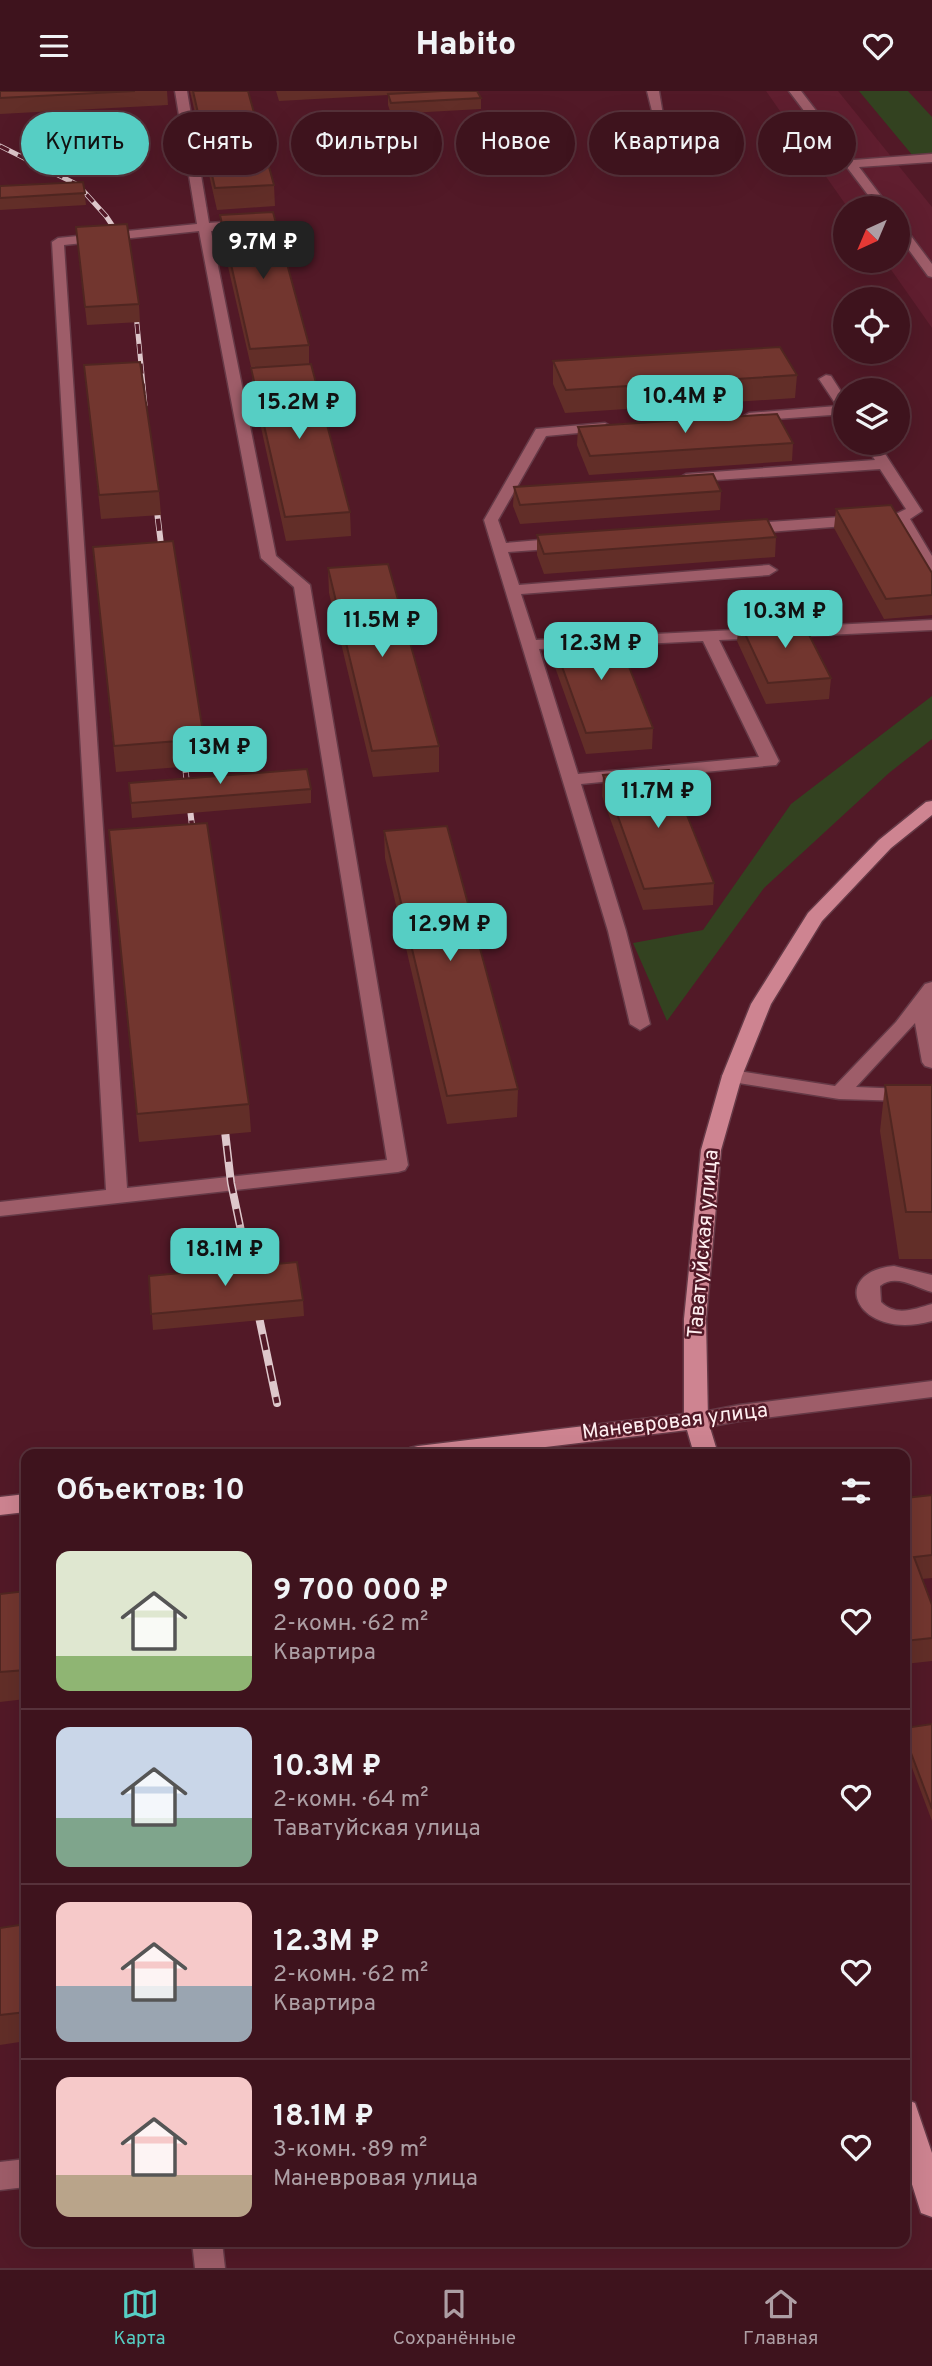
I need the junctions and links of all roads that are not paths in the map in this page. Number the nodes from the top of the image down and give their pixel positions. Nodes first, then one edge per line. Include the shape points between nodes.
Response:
1 (181, 91) edge
2 (653, 91) edge
3 (795, 91) edge
4 (658, 112) edge
5 (811, 112) edge
6 (932, 158) edge
7 (856, 164) edge
8 (856, 171) edge
9 (875, 196) edge
10 (271, 222) edge
11 (204, 228) junction
12 (910, 243) edge
13 (932, 273) edge
14 (827, 379) dead end
15 (833, 389) edge
16 (833, 410) edge
17 (735, 418) edge
18 (624, 426) edge
19 (881, 455) edge
20 (887, 464) junction
21 (671, 479) edge
22 (901, 517) junction
23 (731, 530) edge
24 (581, 541) edge
25 (499, 548) junction
26 (932, 569) edge
27 (769, 570) dead end
28 (512, 590) junction
29 (932, 625) edge
30 (709, 636) junction
31 (529, 645) junction
32 (571, 780) junction
33 (932, 806) edge
34 (927, 995) edge
35 (640, 1024) dead end
36 (932, 1062) edge
37 (732, 1076) junction
38 (839, 1093) junction
39 (932, 1102) edge
40 (117, 1195) junction
41 (0, 1209) edge
42 (932, 1285) edge
43 (932, 1313) edge
44 (932, 1389) edge
45 (696, 1421) junction
46 (460, 1449) edge
47 (704, 1449) edge
48 (21, 1504) edge
49 (0, 1506) edge
50 (910, 2129) edge
51 (21, 2173) edge
52 (0, 2176) edge
53 (932, 2203) edge
54 (208, 2247) edge
55 (210, 2268) edge

1 - 11 street
2 - 4 street
3 - 5 street
6 - 7 street
8 - 9 street
10 - 11 street
11 - 40 street via 58,243
11 - 40 street via 269,558 302,585 398,1165
12 - 13 street
14 - 15 street
16 - 17 street
18 - 25 street via 541,432 517,491 491,520
19 - 20 street
20 - 21 street
20 - 22 street via 915,511
22 - 23 street
22 - 26 street
24 - 25 street
25 - 28 street
27 - 28 street
28 - 31 street
29 - 30 street
30 - 31 street
30 - 32 street via 770,761
31 - 32 street
32 - 35 street
33 - 37 main road, Таватуйская улица via 885,844 815,917 761,1004
34 - 36 street
34 - 38 street
37 - 38 street
37 - 45 main road, Таватуйская улица via 711,1150 695,1319
38 - 39 street via 896,1094
40 - 41 street
42 - 43 street via 913,1275 888,1274 877,1279 868,1294 871,1304 893,1318 914,1319
44 - 45 street, Маневровая улица
45 - 46 main road, Маневровая улица
45 - 47 main road, Таватуйская улица
48 - 49 main road
50 - 53 main road
51 - 52 street
54 - 55 street

